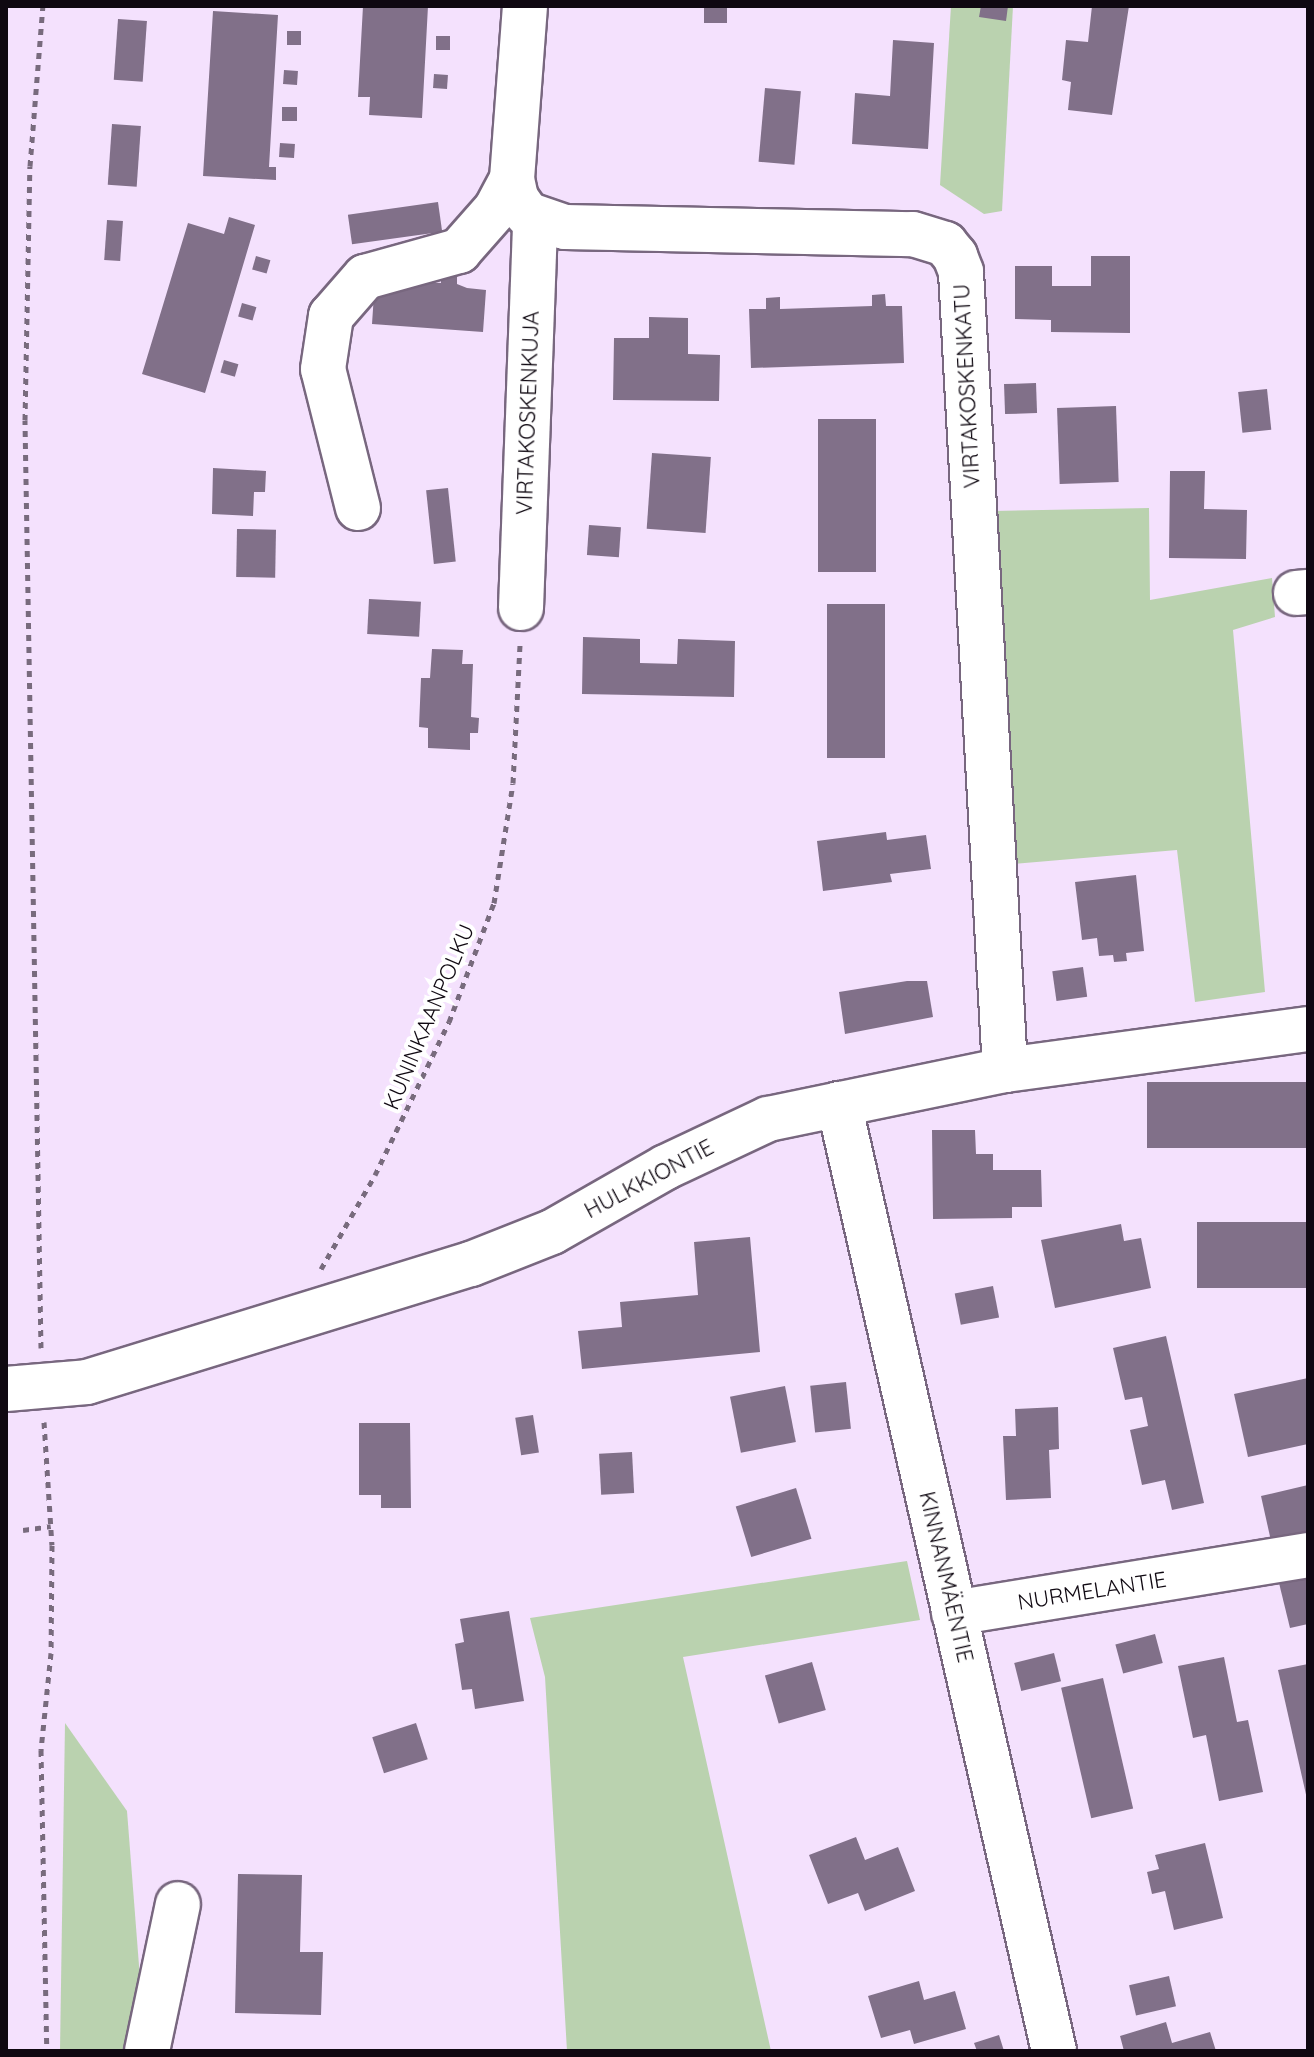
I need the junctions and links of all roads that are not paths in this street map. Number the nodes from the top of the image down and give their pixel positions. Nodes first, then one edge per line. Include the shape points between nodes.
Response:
1 (525, 6) edge
2 (512, 179) junction
3 (535, 218) junction
4 (358, 508) dead end
5 (521, 608) road end
6 (1308, 1029) edge
7 (1005, 1070) junction
8 (839, 1104) junction
9 (24, 1388) edge
10 (1308, 1555) edge
11 (954, 1613) junction
12 (178, 1904) dead end
13 (147, 2051) edge
14 (1054, 2051) edge

1 - 2 street
2 - 3 street via 516,198
2 - 4 street via 496,209 459,251 365,277 331,316 323,369
3 - 5 street, VIRTAKOSKENKUJA
3 - 7 street, VIRTAKOSKENKATU via 565,227 913,234 945,244 955,256 961,272
6 - 7 street, HULKKIONTIE
7 - 8 street, HULKKIONTIE
8 - 9 street, HULKKIONTIE via 768,1119 666,1167 552,1232 471,1264 87,1382
8 - 11 street, KINNANMÄENTIE
10 - 11 street, NURMELANTIE
11 - 14 street, KINNANMÄENTIE
12 - 13 street

